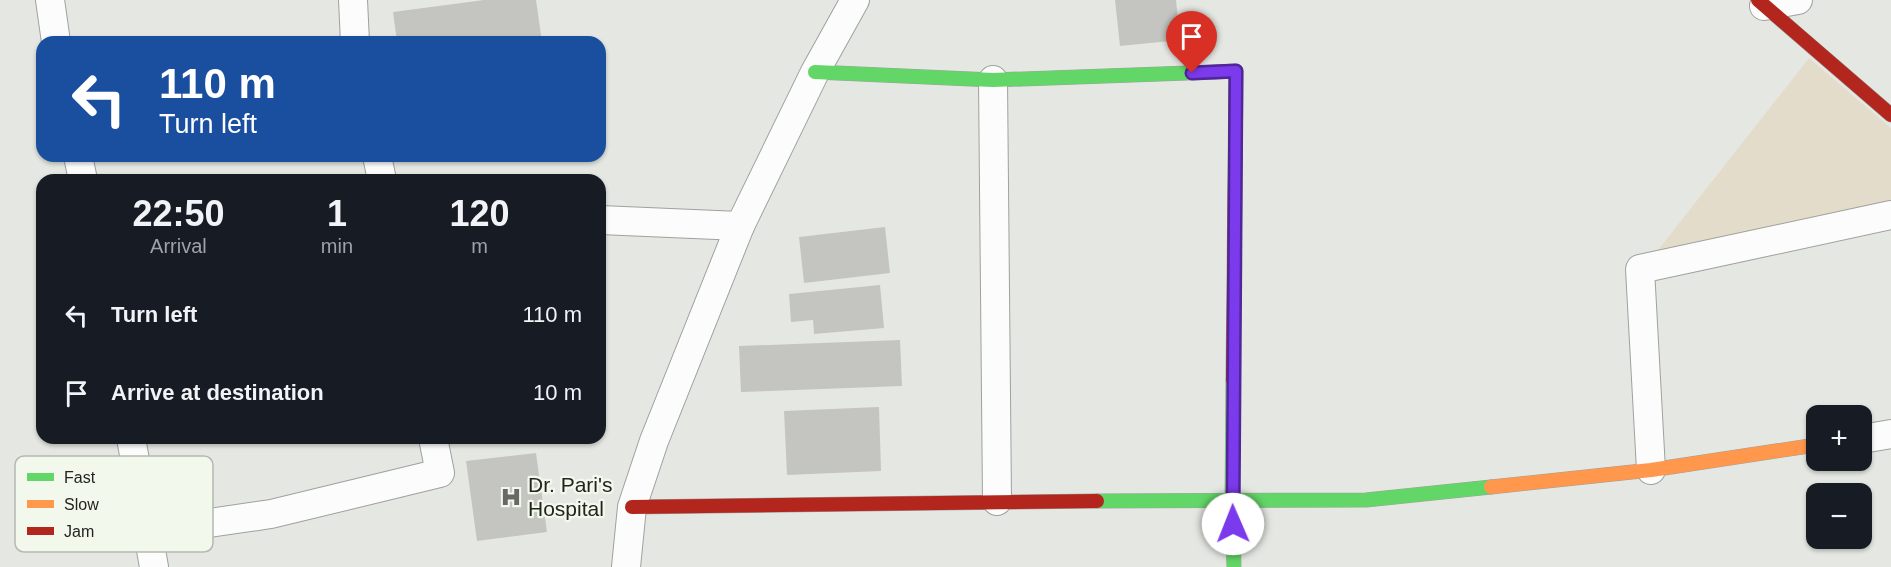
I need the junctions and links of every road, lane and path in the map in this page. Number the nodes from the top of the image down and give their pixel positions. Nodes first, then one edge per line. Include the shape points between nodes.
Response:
1 (50, 0) edge
2 (353, 0) edge
3 (855, 0) edge
4 (1798, 0) edge
5 (1761, 3) edge
6 (55, 36) edge
7 (355, 36) edge
8 (815, 72) junction
9 (993, 80) junction
10 (1891, 115) edge
11 (1891, 215) edge
12 (606, 220) edge
13 (740, 226) junction
14 (1891, 434) edge
15 (1872, 437) edge
16 (434, 444) edge
17 (1806, 447) edge
18 (1651, 470) junction
19 (997, 501) junction
20 (1232, 502) junction
21 (632, 507) junction
22 (213, 522) edge
23 (151, 552) edge
24 (154, 567) edge
25 (626, 567) edge
26 (1234, 567) edge

1 - 6 street
2 - 7 street
3 - 8 street
4 - 5 street
5 - 10 street
8 - 9 street
8 - 13 street
9 - 19 street
9 - 20 street via 1236,71
11 - 18 street via 1640,269
12 - 13 street
13 - 21 street via 654,441
14 - 15 street
16 - 22 street via 440,473 271,514
17 - 18 street
18 - 20 street via 1366,500
19 - 20 street
19 - 21 street
20 - 26 street
21 - 25 street
23 - 24 street

